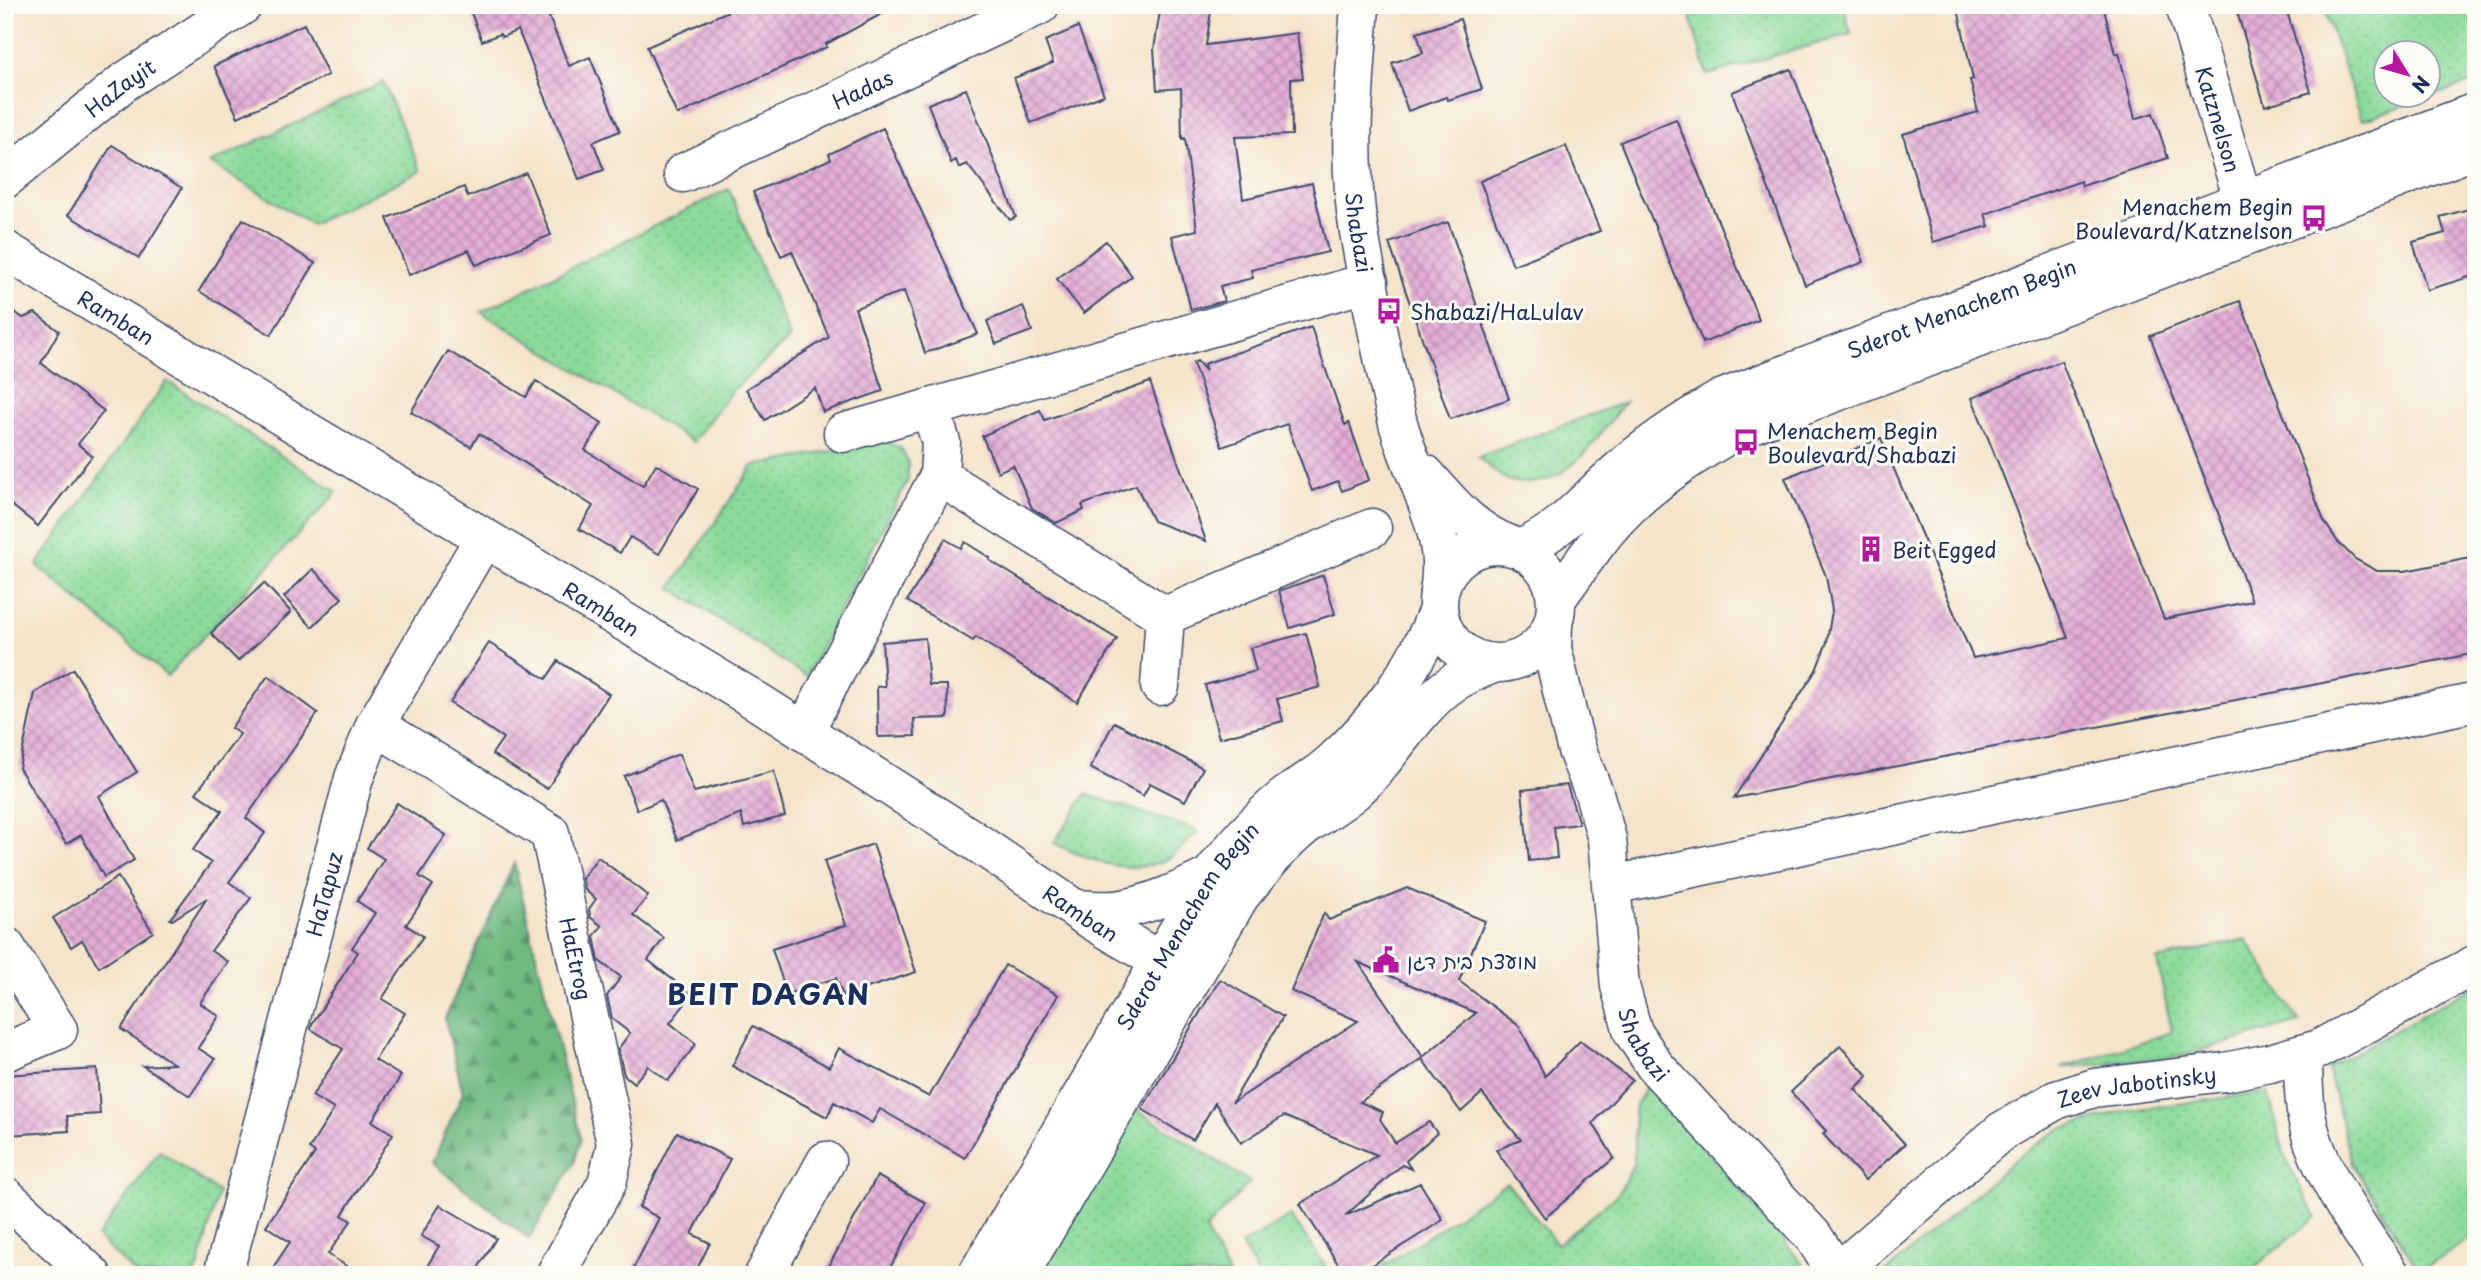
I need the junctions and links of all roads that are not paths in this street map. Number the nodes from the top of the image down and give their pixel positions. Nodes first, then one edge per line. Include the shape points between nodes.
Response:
1 (243, 5) edge
2 (1040, 5) edge
3 (1360, 5) edge
4 (2185, 5) edge
5 (2476, 112) edge
6 (2476, 149) edge
7 (683, 173) dead end
8 (5, 179) edge
9 (2249, 216) junction
10 (5, 250) edge
11 (1369, 282) junction
12 (930, 408) junction
13 (843, 433) dead end
14 (1407, 454) junction
15 (939, 476) junction
16 (1372, 527) dead end
17 (484, 538) junction
18 (1515, 547) junction
19 (1438, 601) junction
20 (1555, 611) junction
21 (1165, 616) junction
22 (1497, 663) junction
23 (1160, 686) dead end
24 (2476, 702) edge
25 (375, 725) junction
26 (804, 732) junction
27 (1577, 750) junction
28 (1210, 876) junction
29 (1613, 885) junction
30 (1076, 909) junction
31 (5, 946) edge
32 (2476, 964) edge
33 (1175, 971) junction
34 (5, 1052) edge
35 (2302, 1054) junction
36 (826, 1161) dead end
37 (5, 1196) edge
38 (1838, 1274) edge
39 (92, 1275) edge
40 (223, 1275) edge
41 (555, 1275) edge
42 (764, 1275) edge
43 (977, 1275) edge
44 (1019, 1275) edge
45 (2391, 1275) edge

1 - 8 street, HaZayit via 124,82
2 - 7 street, Hadas
3 - 11 street, Shabazi via 1351,152
4 - 9 street, Katznelson
5 - 9 street, Sderot Menachem Begin
6 - 9 street, Sderot Menachem Begin
9 - 18 street, Sderot Menachem Begin via 1721,400 1649,444 1541,540
9 - 20 street, Sderot Menachem Begin via 1736,430 1670,471 1609,527
10 - 17 street, Ramban
11 - 12 street
11 - 14 street, Shabazi
12 - 13 street
12 - 15 street via 941,442
14 - 18 street, Shabazi via 1472,524
14 - 19 street, Shabazi via 1436,527 1443,572
15 - 21 street
15 - 26 street
16 - 21 street
17 - 25 street, HaTapuz
17 - 26 street, Ramban
18 - 19 street via 1491,544 1457,559 1445,574
18 - 20 street via 1542,564 1552,580
19 - 22 street via 1443,630 1455,647 1473,659
19 - 28 street, Sderot Menachem Begin via 1418,654 1346,750 1266,813
20 - 22 street via 1547,637 1532,653 1514,662
20 - 27 street, Shabazi via 1552,648
21 - 23 street
22 - 27 street, Shabazi via 1531,687
22 - 33 street, Sderot Menachem Begin via 1445,689 1372,775 1268,862
24 - 29 street
25 - 40 street, HaTapuz via 354,778
25 - 41 street, HaEtrog via 550,832 616,1144 607,1182
26 - 30 street, Ramban
27 - 29 street, Shabazi via 1607,839
28 - 30 street via 1148,903 1115,910
28 - 33 street, Sderot Menachem Begin
29 - 38 street, Shabazi via 1620,986 1633,1032 1655,1066 1813,1236
30 - 33 street, Ramban
31 - 34 street via 58,1030
32 - 35 street, Zeev Jabotinsky
33 - 43 street, Sderot Menachem Begin
33 - 44 street, Sderot Menachem Begin
35 - 38 street, Zeev Jabotinsky via 2225,1072 2094,1087 2056,1100 2002,1131
35 - 45 street via 2307,1119 2320,1161
36 - 42 street
37 - 39 street

